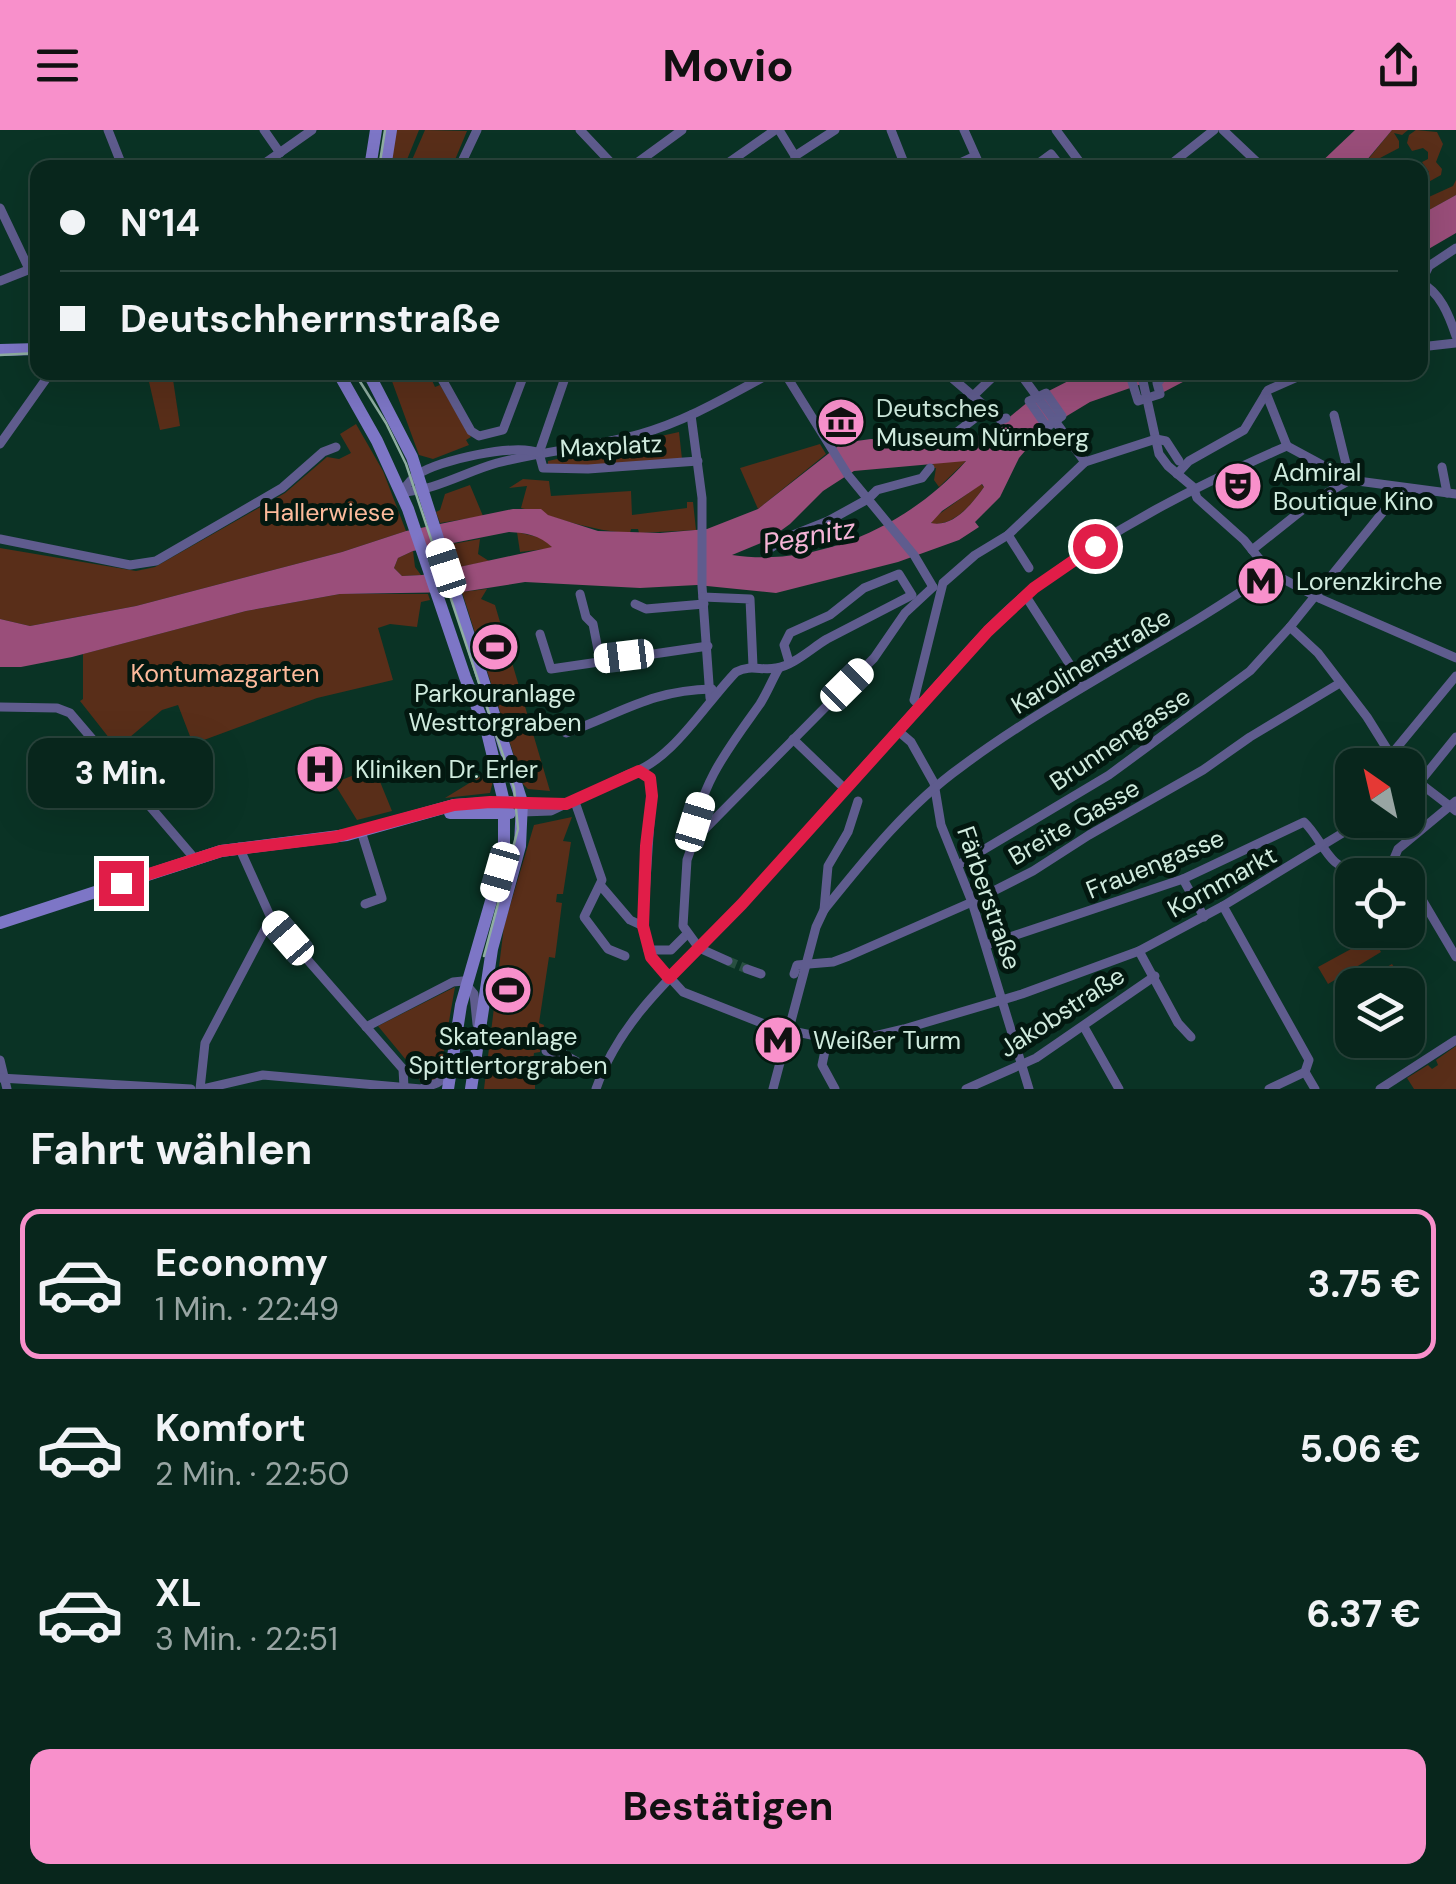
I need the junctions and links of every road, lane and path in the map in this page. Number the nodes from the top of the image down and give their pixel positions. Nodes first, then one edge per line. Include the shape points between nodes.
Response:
1 (108, 130) edge
2 (264, 130) edge
3 (312, 130) edge
4 (376, 130) edge
5 (390, 130) edge
6 (477, 130) edge
7 (580, 130) edge
8 (682, 130) edge
9 (777, 130) edge
10 (835, 130) edge
11 (892, 130) edge
12 (964, 130) edge
13 (1056, 130) edge
14 (1214, 130) edge
15 (1223, 130) edge
16 (280, 152) junction
17 (795, 156) junction
18 (975, 156) junction
19 (120, 160) edge
20 (269, 160) edge
21 (371, 160) edge
22 (386, 160) edge
23 (462, 160) edge
24 (608, 160) edge
25 (641, 160) edge
26 (733, 160) edge
27 (795, 160) edge
28 (903, 160) edge
29 (967, 160) edge
30 (977, 160) edge
31 (1078, 160) edge
32 (1176, 160) edge
33 (1252, 160) edge
34 (0, 208) edge
35 (1456, 248) edge
36 (30, 259) edge
37 (1428, 268) edge
38 (30, 270) edge
39 (0, 281) edge
40 (1428, 286) edge
41 (1456, 336) edge
42 (1456, 343) edge
43 (1428, 346) edge
44 (30, 348) edge
45 (0, 350) edge
46 (30, 357) edge
47 (0, 358) edge
48 (45, 380) edge
49 (343, 380) edge
50 (373, 380) edge
51 (442, 380) edge
52 (523, 380) edge
53 (564, 380) edge
54 (758, 380) edge
55 (789, 380) edge
56 (955, 380) edge
57 (990, 380) edge
58 (1025, 380) edge
59 (1132, 380) edge
60 (1144, 380) edge
61 (1160, 380) edge
62 (1293, 380) edge
63 (1266, 393) junction
64 (974, 396) junction
65 (1149, 398) junction
66 (986, 406) junction
67 (691, 415) junction
68 (1334, 415) dead end
69 (1006, 418) dead end
70 (1156, 440) junction
71 (936, 442) dead end
72 (0, 444) edge
73 (1287, 446) junction
74 (336, 447) dead end
75 (1166, 452) junction
76 (539, 453) junction
77 (507, 456) junction
78 (698, 461) junction
79 (1179, 461) dead end
80 (1085, 462) junction
81 (930, 473) dead end
82 (418, 474) junction
83 (1177, 474) junction
84 (1456, 474) edge
85 (1350, 480) junction
86 (1190, 489) junction
87 (1413, 489) junction
88 (422, 490) junction
89 (402, 492) junction
90 (1452, 494) edge
91 (868, 500) junction
92 (1008, 534) junction
93 (0, 539) edge
94 (772, 547) dead end
95 (1252, 550) junction
96 (1028, 568) dead end
97 (1270, 572) junction
98 (937, 588) junction
99 (580, 594) dead end
100 (1025, 595) junction
101 (703, 596) junction
102 (1315, 596) junction
103 (635, 604) dead end
104 (1290, 626) junction
105 (540, 634) dead end
106 (709, 643) junction
107 (1456, 658) edge
108 (600, 660) junction
109 (789, 662) junction
110 (751, 665) junction
111 (778, 668) junction
112 (1456, 676) edge
113 (1340, 683) junction
114 (1083, 686) junction
115 (712, 692) junction
116 (919, 706) junction
117 (0, 707) edge
118 (897, 730) junction
119 (566, 733) dead end
120 (1456, 737) edge
121 (793, 738) junction
122 (1386, 748) edge
123 (1404, 748) edge
124 (642, 772) junction
125 (1425, 775) edge
126 (1425, 787) edge
127 (844, 788) junction
128 (935, 788) junction
129 (858, 801) dead end
130 (570, 803) junction
131 (1454, 805) edge
132 (505, 807) junction
133 (522, 807) junction
134 (360, 831) junction
135 (1337, 838) edge
136 (694, 840) junction
137 (239, 847) junction
138 (1324, 847) junction
139 (196, 858) junction
140 (1397, 858) edge
141 (1335, 862) edge
142 (958, 865) junction
143 (1183, 878) junction
144 (601, 886) junction
145 (972, 902) junction
146 (365, 904) dead end
147 (1223, 906) junction
148 (1425, 908) edge
149 (824, 910) junction
150 (1204, 917) junction
151 (271, 918) junction
152 (0, 923) edge
153 (643, 926) junction
154 (688, 934) junction
155 (986, 946) junction
156 (700, 948) junction
157 (648, 950) junction
158 (1139, 950) junction
159 (625, 956) dead end
160 (1456, 957) edge
161 (728, 961) tunnel mouth
162 (810, 965) junction
163 (746, 970) tunnel mouth
164 (762, 974) dead end
165 (794, 974) dead end
166 (1153, 977) junction
167 (669, 978) junction
168 (467, 983) junction
169 (1002, 1000) junction
170 (366, 1027) junction
171 (1084, 1027) junction
172 (478, 1032) junction
173 (791, 1032) junction
174 (1191, 1037) dead end
175 (836, 1040) junction
176 (1456, 1040) edge
177 (546, 1051) dead end
178 (0, 1060) edge
179 (1022, 1066) junction
180 (1305, 1072) junction
181 (450, 1074) junction
182 (600, 1075) junction
183 (3, 1077) edge
184 (404, 1087) edge
185 (7, 1089) edge
186 (191, 1089) edge
187 (208, 1089) edge
188 (421, 1089) edge
189 (448, 1089) edge
190 (471, 1089) edge
191 (596, 1089) edge
192 (774, 1089) edge
193 (835, 1089) edge
194 (966, 1089) edge
195 (1029, 1089) edge
196 (1119, 1089) edge
197 (1270, 1089) edge
198 (1315, 1089) edge
199 (1380, 1089) edge

1 - 19 street
2 - 16 street
3 - 16 street
4 - 21 main road
5 - 22 main road
6 - 23 street
7 - 24 street
8 - 25 street
9 - 17 street
9 - 26 street
10 - 17 street
11 - 28 street
12 - 18 street
13 - 31 street
14 - 32 street
15 - 33 street
16 - 20 street
17 - 27 street
18 - 29 street
18 - 30 street
34 - 36 street
35 - 37 street
38 - 39 street
40 - 41 street
42 - 43 street
44 - 45 main road
46 - 47 main road
48 - 72 street
49 - 89 main road
50 - 82 main road
51 - 52 street via 479,436 503,430
53 - 76 street
54 - 67 street, Maxplatz
55 - 91 street
56 - 64 street
57 - 64 street
58 - 80 street
59 - 65 street via 1138,402
60 - 65 street
61 - 65 street via 1160,394
62 - 63 street
63 - 73 street
63 - 83 street via 1244,430
64 - 66 street
65 - 70 street
66 - 69 street
66 - 71 street
67 - 76 street, Maxplatz via 642,434
67 - 78 street, Maxplatz
68 - 85 street
70 - 75 street
70 - 80 street
73 - 85 street
73 - 86 street
74 - 93 street via 282,488 156,561 130,566
75 - 79 street
75 - 83 street
76 - 77 street, Maxplatz via 529,448
76 - 78 street, Maxplatz via 546,470
77 - 82 street via 462,459
77 - 88 street
78 - 101 street, Maxplatz
80 - 92 street
81 - 91 street via 877,490
82 - 88 main road
82 - 89 street
83 - 86 street
84 - 90 street via 1443,472
85 - 87 street
85 - 95 street via 1316,498
86 - 95 street
86 - 100 street
87 - 90 street
87 - 102 street, Brunnengasse via 1392,502
88 - 89 street
88 - 133 main road
89 - 132 main road via 490,740
91 - 94 street
91 - 98 street
92 - 96 street
92 - 98 street
95 - 97 street
97 - 102 street
97 - 114 street, Karolinenstraße
98 - 116 street via 941,598 914,700
98 - 121 street via 905,613 874,658
99 - 108 street
100 - 114 street
100 - 116 street
101 - 103 street via 646,609
101 - 106 street, Maxplatz
101 - 110 street via 750,600
102 - 104 street, Brunnengasse
102 - 107 street
104 - 113 street
104 - 142 street, Brunnengasse via 1250,671 1186,721
105 - 108 street via 551,669
106 - 108 street
106 - 115 street, Maxplatz
109 - 109 street via 912,596 899,574 790,633 784,644
109 - 111 street
110 - 111 street
110 - 115 street
111 - 136 street via 704,792
112 - 123 street
113 - 122 street
113 - 145 street, Breite Gasse
114 - 128 street, Karolinenstraße
115 - 119 street via 666,693
115 - 124 street
116 - 118 street
117 - 139 street via 70,713
118 - 127 street
118 - 128 street, Färberstraße via 911,742
120 - 125 street
121 - 127 street
121 - 136 street
124 - 130 street
124 - 153 street via 652,790
126 - 131 street
127 - 156 street
128 - 142 street, Färberstraße
128 - 149 street, Karolinenstraße via 870,851
129 - 149 street via 828,866
130 - 133 street via 551,811
130 - 144 street
131 - 140 street via 1398,848
132 - 133 main road
132 - 134 main road via 454,805
132 - 168 main road via 504,856
133 - 172 main road via 519,853
134 - 137 main road
134 - 146 street via 382,898
135 - 138 street, Kornmarkt
136 - 154 street via 682,917
137 - 139 main road
137 - 151 street
138 - 141 street
138 - 143 street, Frauengasse via 1308,825 1298,823
138 - 147 street, Kornmarkt
139 - 152 main road
142 - 145 street, Färberstraße
143 - 150 street
143 - 155 street, Frauengasse
144 - 153 street
144 - 159 street via 584,917 608,949
145 - 155 street, Färberstraße
145 - 162 street, Breite Gasse via 849,956
147 - 150 street, Kornmarkt
147 - 180 street via 1309,1060
148 - 160 street
149 - 162 street
150 - 158 street, Kornmarkt
151 - 170 street
151 - 187 street via 205,1043
153 - 157 street
154 - 156 street
154 - 157 street via 671,950
155 - 169 street, Färberstraße
156 - 161 street
156 - 167 street
157 - 167 street
158 - 166 street, Jakobstraße
158 - 169 street, Kornmarkt
162 - 165 street via 797,965
162 - 173 street
163 - 164 street
166 - 171 street, Jakobstraße
166 - 174 street
167 - 173 street, Kornmarkt via 682,992
167 - 182 street
168 - 170 street via 453,982
168 - 172 street
168 - 181 main road
169 - 175 street, Kornmarkt via 876,1036
169 - 179 street, Färberstraße
170 - 184 street via 403,1069
171 - 179 street, Jakobstraße
171 - 196 street
172 - 190 main road
173 - 175 street, Kornmarkt
173 - 192 street
175 - 193 street via 822,1061
176 - 199 street
177 - 182 street
178 - 183 street
179 - 194 street, Jakobstraße
179 - 195 street, Färberstraße
180 - 197 street
180 - 198 street
181 - 188 street
181 - 189 main road
182 - 191 street
183 - 185 street
183 - 186 street
184 - 187 street via 263,1076
184 - 188 street

